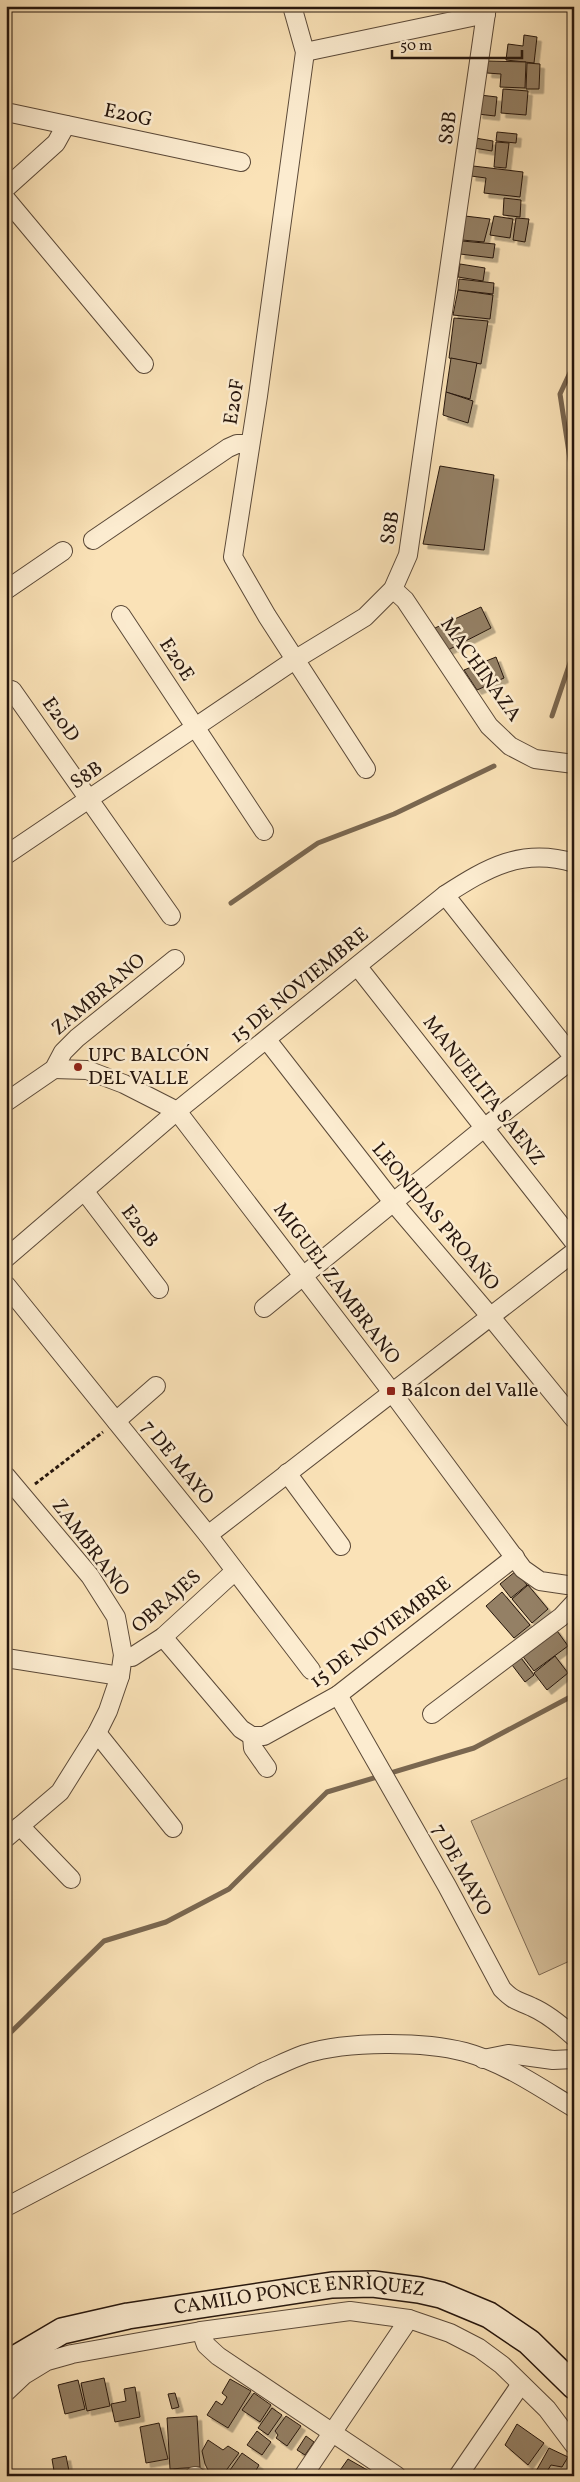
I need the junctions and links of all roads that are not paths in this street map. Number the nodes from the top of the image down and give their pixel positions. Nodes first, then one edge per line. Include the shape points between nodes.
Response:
1 (292, 6) edge
2 (486, 10) edge
3 (305, 52) junction
4 (6, 112) edge
5 (66, 125) junction
6 (241, 162) dead end
7 (6, 188) edge
8 (6, 199) edge
9 (144, 364) dead end
10 (250, 444) junction
11 (92, 540) dead end
12 (62, 551) dead end
13 (393, 589) junction
14 (6, 590) edge
15 (122, 615) dead end
16 (296, 659) junction
17 (12, 690) dead end
18 (196, 727) junction
19 (574, 764) edge
20 (366, 769) dead end
21 (90, 799) junction
22 (264, 831) dead end
23 (6, 855) edge
24 (574, 863) edge
25 (445, 895) junction
26 (171, 916) dead end
27 (175, 959) dead end
28 (358, 966) junction
29 (267, 1040) junction
30 (574, 1058) edge
31 (54, 1069) junction
32 (6, 1102) edge
33 (177, 1111) junction
34 (484, 1128) junction
35 (85, 1192) junction
36 (393, 1202) junction
37 (574, 1242) edge
38 (574, 1252) edge
39 (6, 1258) edge
40 (303, 1276) junction
41 (6, 1285) edge
42 (158, 1289) dead end
43 (264, 1308) dead end
44 (490, 1316) junction
45 (156, 1386) dead end
46 (392, 1391) junction
47 (574, 1419) edge
48 (116, 1422) junction
49 (287, 1473) junction
50 (6, 1476) edge
51 (208, 1535) junction
52 (341, 1546) dead end
53 (515, 1558) junction
54 (235, 1571) junction
55 (574, 1586) edge
56 (574, 1603) edge
57 (163, 1637) junction
58 (123, 1655) junction
59 (6, 1658) edge
60 (312, 1670) dead end
61 (120, 1676) junction
62 (338, 1695) junction
63 (432, 1714) dead end
64 (97, 1733) junction
65 (252, 1736) junction
66 (267, 1768) dead end
67 (20, 1826) junction
68 (173, 1828) dead end
69 (6, 1838) edge
70 (71, 1879) dead end
71 (574, 2037) edge
72 (482, 2059) junction
73 (574, 2059) edge
74 (574, 2108) edge
75 (6, 2207) edge
76 (410, 2319) junction
77 (201, 2331) junction
78 (6, 2364) edge
79 (521, 2384) junction
80 (574, 2386) edge
81 (6, 2392) edge
82 (332, 2434) junction
83 (574, 2445) edge
84 (303, 2476) edge
85 (397, 2476) edge
86 (458, 2476) edge

1 - 3 street, E20F
2 - 3 street
2 - 13 street, S8B via 408,555
3 - 10 street, E20F
4 - 5 street, E20G
5 - 6 street, E20G
5 - 7 street via 56,142
8 - 9 street
10 - 11 street via 228,448
10 - 16 street, E20F via 232,557
12 - 14 street
13 - 16 street, S8B via 365,616
13 - 19 street, MACHINAZA via 405,600 489,726 510,746 535,759
15 - 18 street, E20E
16 - 18 street, S8B
16 - 20 street, E20F
17 - 21 street, E20D
18 - 21 street, S8B
18 - 22 street, E20E
21 - 23 street, S8B
21 - 26 street, E20D
24 - 25 street, 15 DE NOVIEMBRE via 536,856 508,862 476,875
25 - 28 street, 15 DE NOVIEMBRE
25 - 30 street
27 - 31 street, ZAMBRANO via 77,1038
28 - 29 street, 15 DE NOVIEMBRE
28 - 34 street, MANUELITA SAENZ
29 - 33 street, 15 DE NOVIEMBRE
29 - 36 street, LEONIDAS PROAÑO
30 - 34 street
31 - 32 street, ZAMBRANO
31 - 33 street, MIGUEL ZAMBRANO via 87,1070 124,1084
33 - 35 street, 15 DE NOVIEMBRE
33 - 40 street, MIGUEL ZAMBRANO
34 - 36 street
34 - 37 street, MANUELITA SAENZ
35 - 39 street, 15 DE NOVIEMBRE
35 - 42 street, E20B
36 - 40 street
36 - 44 street, LEONIDAS PROAÑO
38 - 44 street
40 - 43 street
40 - 46 street, MIGUEL ZAMBRANO
41 - 48 street, 7 DE MAYO
44 - 46 street
44 - 47 street, LEONIDAS PROAÑO
45 - 48 street
46 - 49 street
46 - 53 street, MIGUEL ZAMBRANO
48 - 51 street, 7 DE MAYO
49 - 51 street
49 - 52 street
50 - 58 street, ZAMBRANO via 90,1576 116,1617
51 - 54 street, 7 DE MAYO
53 - 55 street, MIGUEL ZAMBRANO via 523,1569 540,1581
53 - 62 street, 15 DE NOVIEMBRE
54 - 57 street, OBRAJES
54 - 60 street, 7 DE MAYO
56 - 63 street via 561,1617
57 - 58 street, OBRAJES via 132,1656
57 - 65 street via 241,1729
58 - 61 street, ZAMBRANO
59 - 61 street
61 - 64 street, ZAMBRANO
62 - 65 street, 15 DE NOVIEMBRE via 264,1736
62 - 71 street, 7 DE MAYO via 502,1989 513,2001 532,2006
64 - 67 street, ZAMBRANO via 60,1792
64 - 68 street
65 - 66 street via 253,1748
67 - 69 street, ZAMBRANO
67 - 70 street
72 - 73 street via 508,2054 553,2060
72 - 74 street via 513,2071
72 - 75 street via 466,2052 398,2045 352,2046 306,2054 262,2072
76 - 77 street via 350,2311
76 - 79 street via 450,2333 479,2348 502,2364
76 - 82 street
77 - 81 street via 47,2361
77 - 82 street via 206,2345 218,2356
78 - 80 main road, CAMILO PONCE ENRÌQUEZ via 62,2331 128,2316 332,2285 373,2284 441,2295 489,2315 529,2342
79 - 83 street via 547,2409
79 - 86 street
82 - 84 street
82 - 85 street

